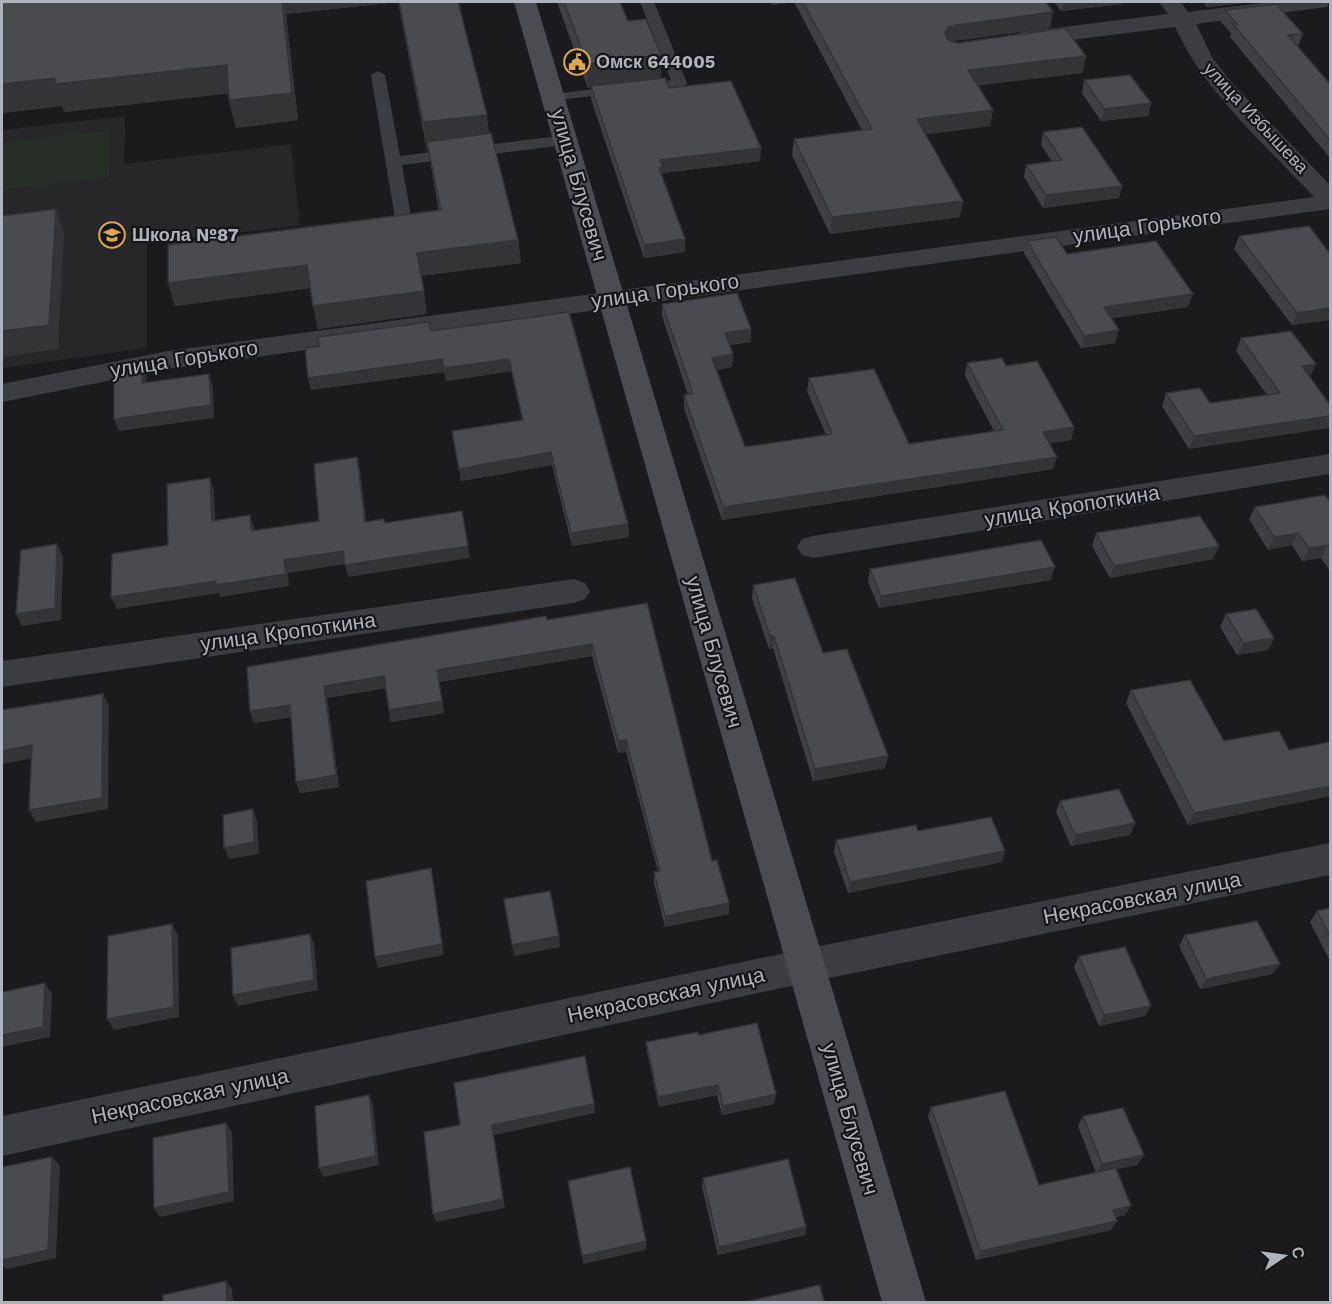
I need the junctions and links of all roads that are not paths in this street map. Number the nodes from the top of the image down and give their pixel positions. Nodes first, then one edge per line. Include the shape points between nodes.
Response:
1 (525, 2) edge
2 (646, 2) edge
3 (1319, 2) edge
4 (1176, 10) edge
5 (999, 43) edge
6 (378, 75) dead end
7 (553, 98) junction
8 (566, 140) junction
9 (393, 161) junction
10 (1330, 200) edge
11 (369, 226) edge
12 (611, 298) junction
13 (2, 393) edge
14 (1330, 464) edge
15 (813, 547) dead end
16 (574, 591) dead end
17 (2, 674) edge
18 (1330, 860) edge
19 (805, 966) junction
20 (2, 1136) edge
21 (904, 1302) edge

1 - 7 main road, улица Блусевич
2 - 7 lane via 680,83
3 - 4 street
4 - 5 street
4 - 10 street, улица Избышева via 1223,87
6 - 9 lane
7 - 8 main road, улица Блусевич
8 - 9 lane
8 - 12 main road, улица Блусевич
9 - 11 lane via 404,222
10 - 12 street, улица Горького
12 - 13 street, улица Горького via 168,360
12 - 19 main road, улица Блусевич
14 - 15 street, улица Кропоткина
16 - 17 street, улица Кропоткина
18 - 19 street, Некрасовская улица
19 - 20 street, Некрасовская улица
19 - 21 main road, улица Блусевич

